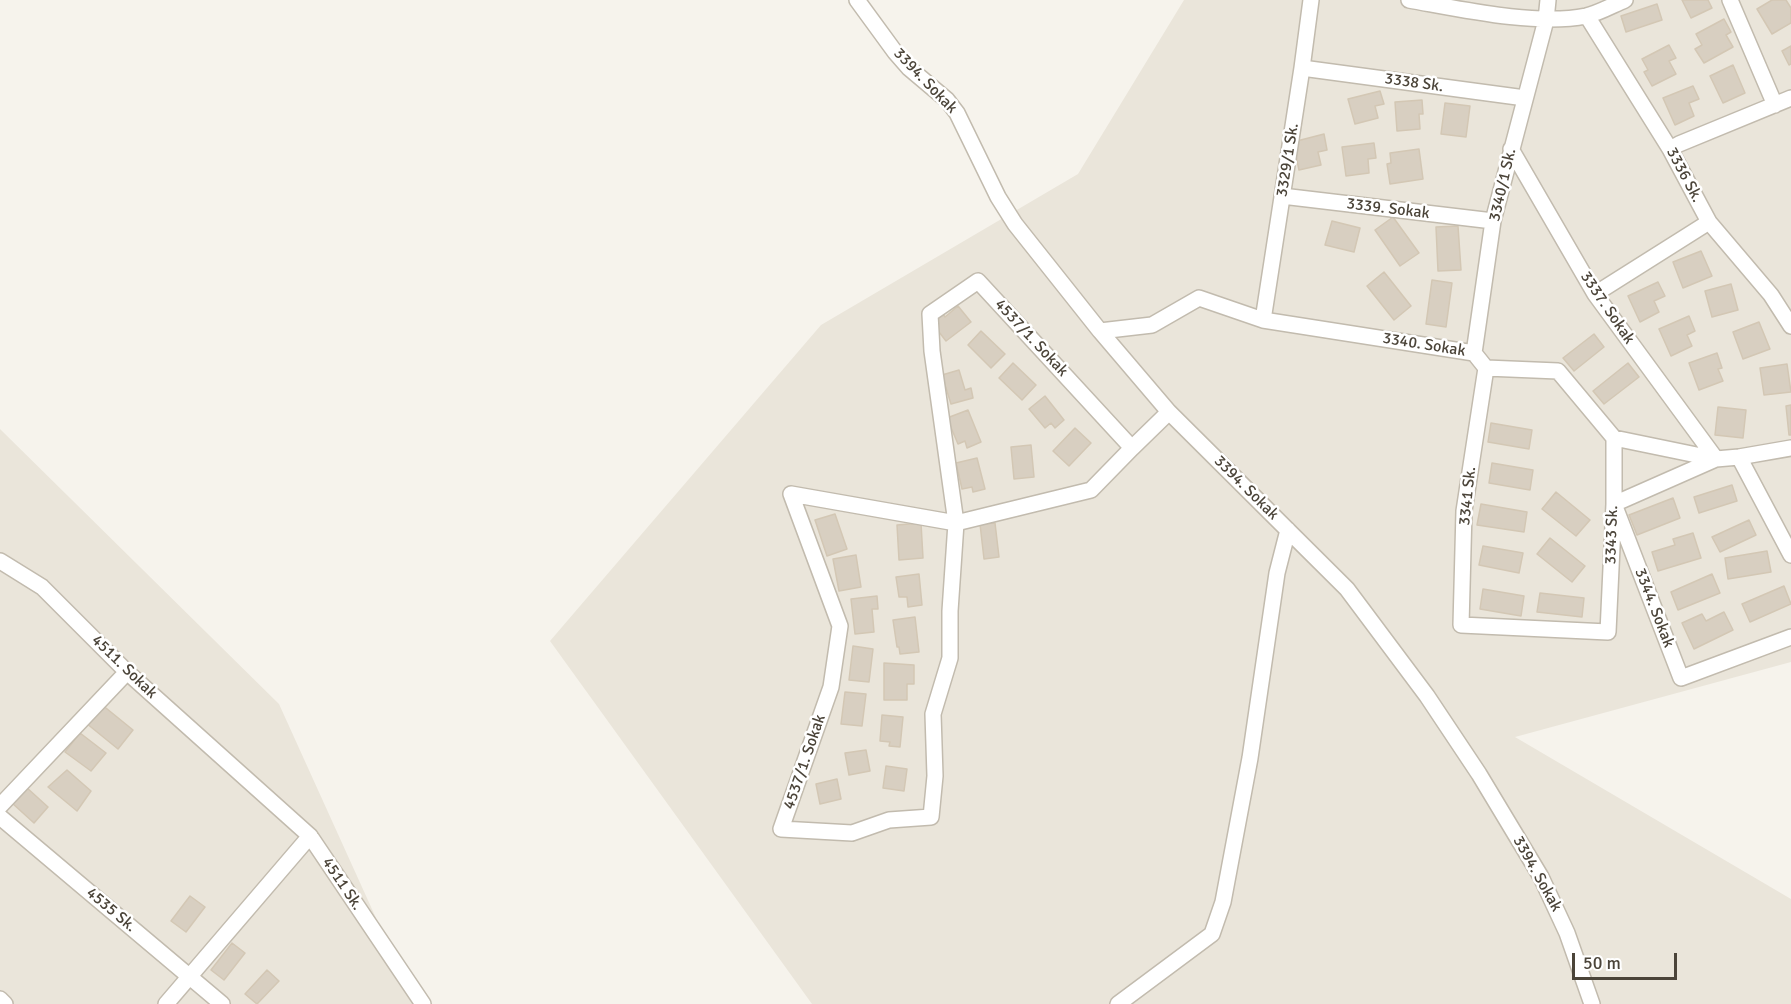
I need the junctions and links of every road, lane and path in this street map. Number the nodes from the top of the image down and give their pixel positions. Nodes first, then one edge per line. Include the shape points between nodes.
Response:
1 (857, 0) edge
2 (1311, 0) edge
3 (1409, 0) edge
4 (1548, 0) edge
5 (1625, 0) edge
6 (1730, 0) edge
7 (1461, 4) edge
8 (1587, 16) junction
9 (1546, 20) junction
10 (1302, 68) junction
11 (1525, 98) junction
12 (1791, 98) edge
13 (1775, 105) junction
14 (1511, 149) junction
15 (1670, 149) junction
16 (1282, 196) junction
17 (1493, 221) junction
18 (1709, 222) junction
19 (1595, 294) junction
20 (1263, 320) junction
21 (1791, 326) edge
22 (1100, 332) junction
23 (1474, 353) junction
24 (1486, 368) junction
25 (1169, 412) junction
26 (1614, 438) junction
27 (1132, 448) junction
28 (1791, 448) edge
29 (1739, 458) junction
30 (1716, 459) junction
31 (1614, 504) junction
32 (956, 523) junction
33 (1288, 530) junction
34 (1791, 555) edge
35 (0, 561) edge
36 (1608, 632) joint
37 (1791, 637) edge
38 (127, 672) junction
39 (244, 779) joint
40 (0, 806) edge
41 (0, 816) edge
42 (310, 836) junction
43 (189, 976) junction
44 (0, 999) edge
45 (5, 1004) edge
46 (166, 1004) edge
47 (222, 1004) edge
48 (423, 1004) edge
49 (1118, 1004) edge
50 (1593, 1004) edge

1 - 22 street, 3394. Sokak via 902,60 957,113 1004,206
2 - 10 street, 3329/1 Sk.
3 - 7 street
4 - 9 street, 3340/1 Sk.
5 - 8 street
6 - 13 street
7 - 9 street
8 - 9 street
8 - 15 street, 3336 Sk.
9 - 11 street, 3340/1 Sk.
10 - 11 street, 3338 Sk.
10 - 16 street, 3329/1 Sk.
11 - 14 street, 3340/1 Sk.
12 - 13 street
13 - 15 street
14 - 17 street, 3340/1 Sk.
14 - 19 street, 3337. Sokak
15 - 18 street, 3336 Sk.
16 - 17 street, 3339. Sokak
16 - 20 street, 3329/1 Sk.
17 - 23 street, 3340/1 Sk.
18 - 19 street
18 - 21 street, 3336 Sk. via 1771,295
19 - 30 street, 3337. Sokak
20 - 22 street, 3340. Sokak via 1199,298 1152,325
20 - 23 street, 3340. Sokak
22 - 25 street, 3394. Sokak
23 - 24 street, 3340. Sokak
24 - 26 street, 3340. Sokak via 1558,371
24 - 36 street, 3341 Sk. via 1464,511 1461,625
25 - 27 street
25 - 33 street, 3394. Sokak
26 - 30 street
26 - 31 street, 3343 Sk.
27 - 32 street, 4537/1. Sokak via 1091,490
27 - 32 street, 4537/1. Sokak via 978,281 930,314 941,429
28 - 29 street
29 - 30 street
29 - 34 street
30 - 31 street
31 - 36 street, 3343 Sk.
31 - 37 street, 3344. Sokak via 1681,678
32 - 32 street, 4537/1. Sokak via 950,658 933,714 931,817 889,820 852,833 781,829 831,687 840,626 791,494
33 - 49 street via 1277,573 1250,758 1225,891 1212,934
33 - 50 street, 3394. Sokak via 1347,589 1479,774 1556,906
35 - 38 street, 4511. Sokak via 42,587
38 - 39 street, 4511. Sokak
38 - 40 street
39 - 42 street, 4511 Sk.
41 - 43 street, 4535 Sk.
42 - 43 street
42 - 48 street, 4511 Sk.
43 - 46 street
43 - 47 street, 4535 Sk.
44 - 45 street

